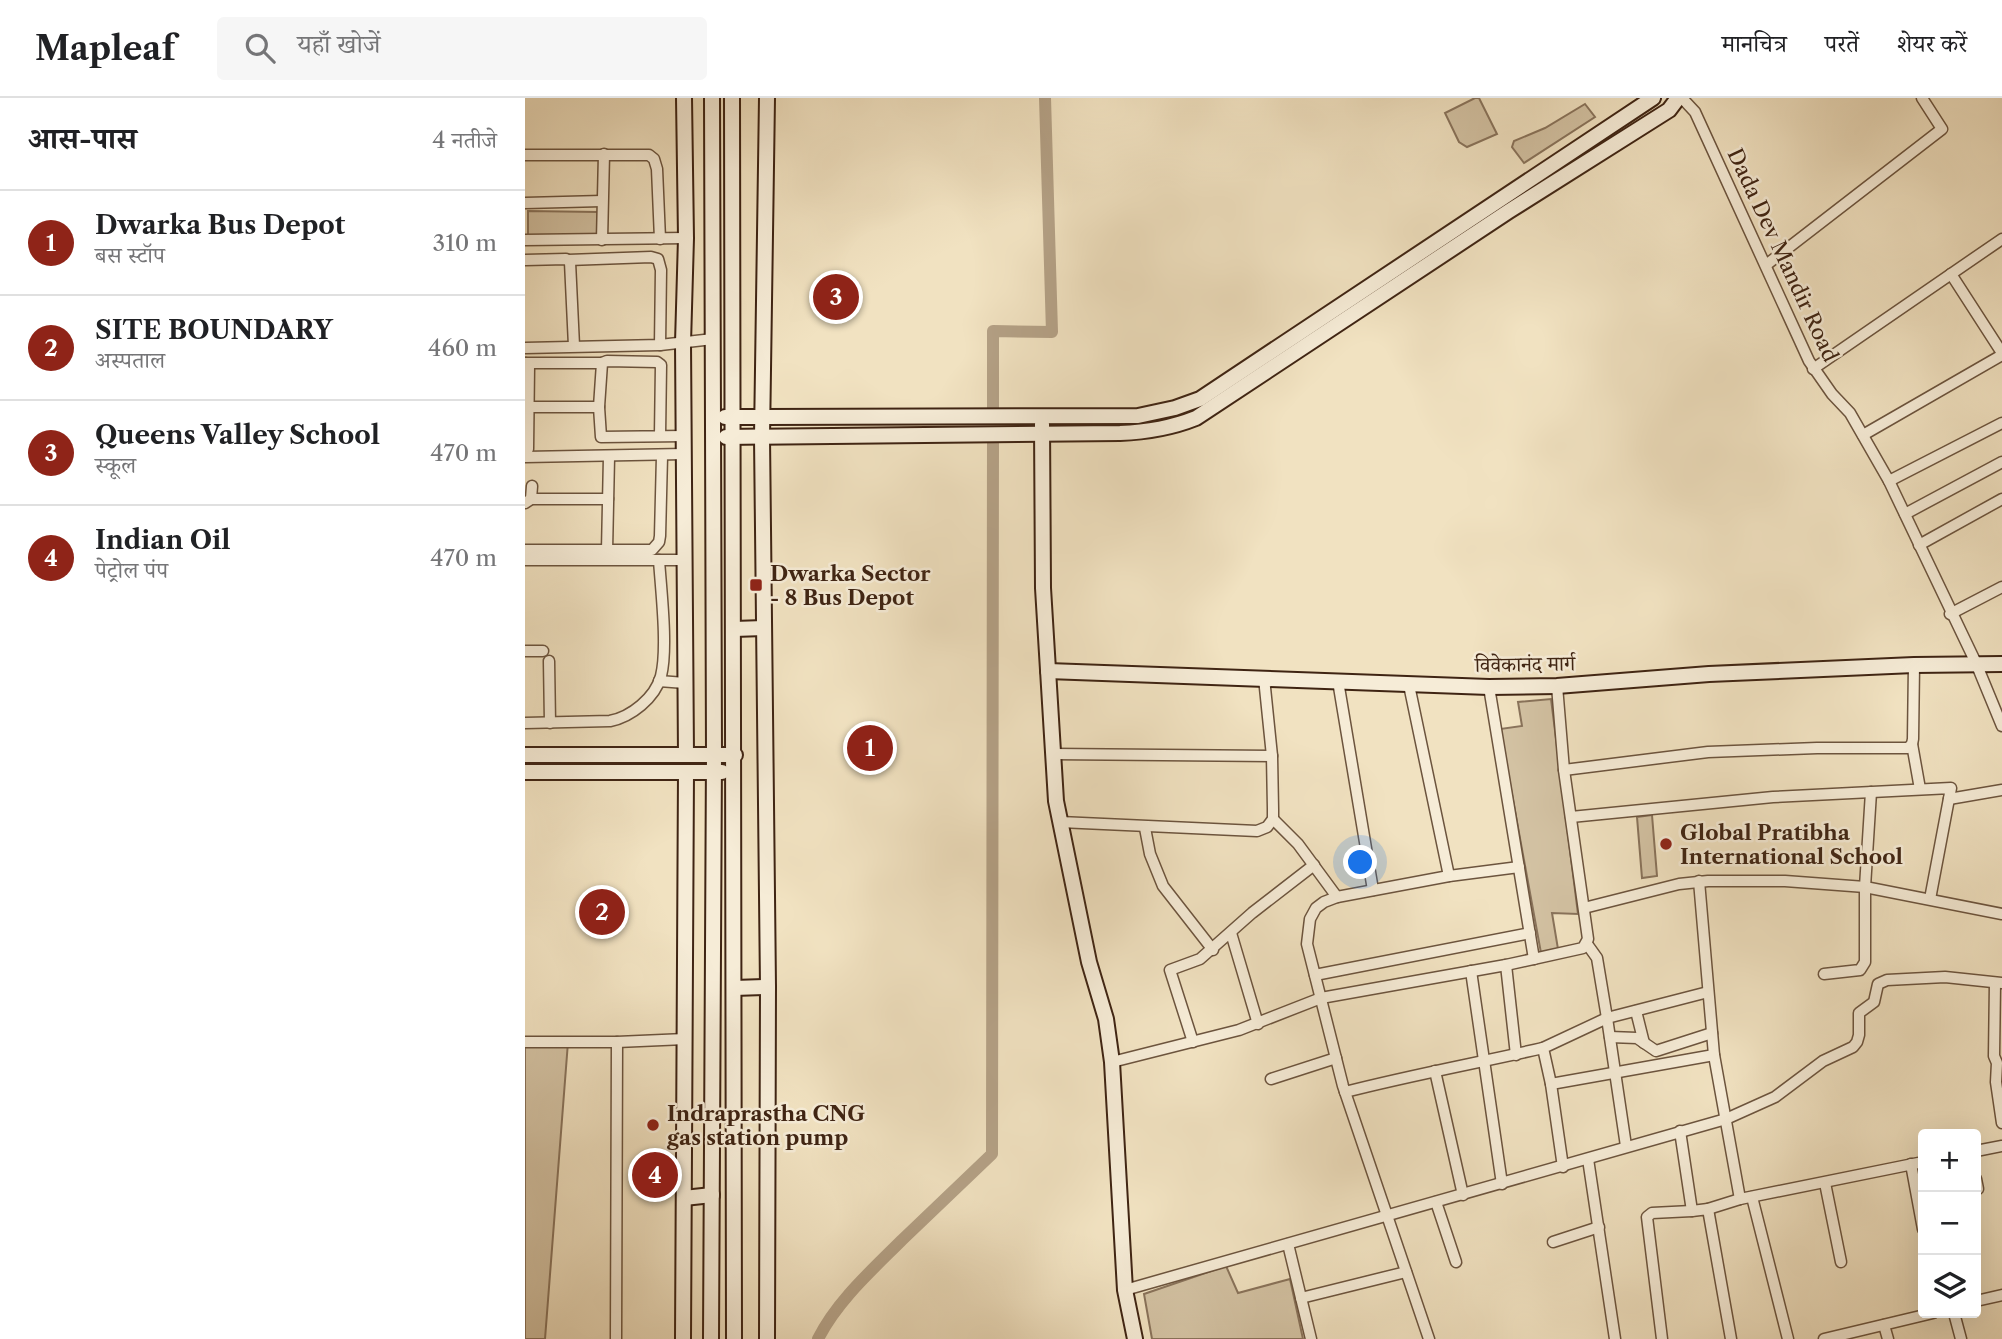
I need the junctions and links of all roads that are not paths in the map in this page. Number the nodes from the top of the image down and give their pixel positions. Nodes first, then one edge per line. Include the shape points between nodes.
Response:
1 (684, 98) edge
2 (712, 98) edge
3 (732, 98) edge
4 (767, 98) edge
5 (1653, 98) edge
6 (1680, 98) edge
7 (1922, 98) edge
8 (604, 154) junction
9 (525, 155) edge
10 (602, 201) junction
11 (525, 203) edge
12 (686, 237) junction
13 (660, 239) junction
14 (525, 240) edge
15 (602, 240) junction
16 (2002, 240) edge
17 (525, 260) edge
18 (568, 260) junction
19 (1766, 265) junction
20 (1951, 274) junction
21 (713, 339) junction
22 (683, 343) junction
23 (660, 345) junction
24 (574, 346) junction
25 (525, 348) edge
26 (2002, 354) edge
27 (526, 363) edge
28 (601, 363) junction
29 (1813, 369) junction
30 (527, 407) junction
31 (599, 407) junction
32 (763, 416) junction
33 (1042, 416) junction
34 (713, 417) junction
35 (734, 417) junction
36 (2002, 423) edge
37 (1041, 433) junction
38 (660, 435) junction
39 (1863, 435) junction
40 (684, 436) junction
41 (732, 436) junction
42 (762, 436) junction
43 (713, 437) junction
44 (684, 454) junction
45 (525, 455) edge
46 (662, 456) junction
47 (609, 457) junction
48 (2002, 462) edge
49 (1889, 481) junction
50 (532, 486) dead end
51 (608, 499) junction
52 (2002, 499) edge
53 (528, 501) edge
54 (1905, 514) junction
55 (1919, 545) junction
56 (525, 550) edge
57 (607, 551) junction
58 (525, 559) edge
59 (659, 560) junction
60 (685, 560) junction
61 (2002, 587) edge
62 (1950, 614) junction
63 (764, 628) junction
64 (734, 629) junction
65 (525, 645) edge
66 (525, 651) edge
67 (549, 661) dead end
68 (1976, 663) junction
69 (2002, 664) edge
70 (1914, 665) junction
71 (1048, 671) junction
72 (1264, 678) junction
73 (659, 681) junction
74 (1338, 681) junction
75 (685, 683) junction
76 (1409, 685) junction
77 (1557, 686) junction
78 (1489, 687) junction
79 (525, 723) edge
80 (549, 723) junction
81 (2001, 723) edge
82 (1912, 744) junction
83 (1053, 754) junction
84 (525, 755) edge
85 (686, 755) junction
86 (714, 755) junction
87 (735, 755) junction
88 (1272, 756) junction
89 (1565, 770) junction
90 (525, 772) edge
91 (686, 772) junction
92 (714, 772) junction
93 (734, 773) junction
94 (1920, 789) junction
95 (2002, 790) edge
96 (1871, 792) junction
97 (1949, 799) junction
98 (1571, 817) junction
99 (1273, 819) junction
100 (1060, 822) junction
101 (1145, 828) junction
102 (1314, 865) junction
103 (1519, 867) junction
104 (1449, 876) junction
105 (1699, 881) junction
106 (1865, 887) junction
107 (1373, 890) junction
108 (1337, 897) junction
109 (1930, 899) junction
110 (1584, 908) junction
111 (2002, 914) edge
112 (1231, 933) junction
113 (1530, 933) junction
114 (1587, 944) junction
115 (1213, 950) junction
116 (1534, 960) junction
117 (1506, 965) junction
118 (1471, 971) junction
119 (1824, 974) dead end
120 (1315, 975) junction
121 (1998, 983) edge
122 (768, 987) junction
123 (734, 988) junction
124 (1708, 992) junction
125 (1321, 998) junction
126 (1636, 1011) junction
127 (1607, 1018) junction
128 (1258, 1024) junction
129 (1712, 1033) junction
130 (1610, 1037) junction
131 (685, 1039) junction
132 (525, 1042) edge
133 (617, 1042) junction
134 (1193, 1042) junction
135 (1644, 1043) junction
136 (1543, 1048) junction
137 (1516, 1055) junction
138 (1714, 1055) junction
139 (1336, 1058) junction
140 (1485, 1060) junction
141 (1112, 1062) junction
142 (1435, 1070) junction
143 (1617, 1073) junction
144 (1271, 1079) dead end
145 (1552, 1084) junction
146 (1345, 1093) junction
147 (1726, 1119) junction
148 (2002, 1124) edge
149 (1680, 1130) junction
150 (1626, 1146) junction
151 (2002, 1146) edge
152 (1981, 1150) edge
153 (1588, 1159) junction
154 (1918, 1163) edge
155 (1911, 1164) junction
156 (1563, 1167) junction
157 (1825, 1183) junction
158 (1502, 1184) junction
159 (712, 1195) junction
160 (1463, 1195) junction
161 (1752, 1197) junction
162 (684, 1198) junction
163 (1740, 1199) junction
164 (1436, 1202) junction
165 (1918, 1202) edge
166 (1708, 1209) junction
167 (1692, 1211) junction
168 (1387, 1216) junction
169 (1599, 1227) junction
170 (1553, 1241) dead end
171 (1288, 1244) junction
172 (1456, 1262) dead end
173 (1841, 1262) dead end
174 (1406, 1272) junction
175 (1125, 1290) junction
176 (2002, 1294) edge
177 (1301, 1298) junction
178 (1981, 1300) edge
179 (1918, 1317) edge
180 (1955, 1318) edge
181 (1884, 1325) junction
182 (616, 1339) edge
183 (683, 1339) edge
184 (711, 1339) edge
185 (734, 1339) edge
186 (767, 1339) edge
187 (1135, 1339) edge
188 (1311, 1339) edge
189 (1429, 1339) edge
190 (1615, 1339) edge
191 (1662, 1339) edge
192 (1731, 1339) edge
193 (1788, 1339) edge
194 (1824, 1339) edge
195 (1888, 1339) edge
196 (1961, 1339) edge

1 - 12 street
2 - 21 street
3 - 35 street
4 - 32 street
5 - 33 street via 1200,400 1138,416
6 - 19 street, Dada Dev Mandir Road via 1695,112
6 - 37 street via 1196,418 1153,432
7 - 19 street via 1942,129
8 - 9 street
8 - 10 street
8 - 13 street via 645,153 654,159
10 - 11 street
10 - 15 street
12 - 13 street
12 - 22 street
13 - 15 street
14 - 15 street
16 - 20 street
17 - 18 street
18 - 23 street via 651,257 660,261
18 - 24 street
19 - 29 street, Dada Dev Mandir Road
20 - 26 street
20 - 29 street
21 - 22 street
21 - 34 street
22 - 23 street
22 - 40 street
23 - 24 street
24 - 25 street
26 - 39 street
27 - 28 street
27 - 30 street
28 - 31 street
28 - 38 street via 661,365
29 - 39 street, Dada Dev Mandir Road
30 - 31 street
30 - 45 street
31 - 38 street via 603,438
32 - 33 street
32 - 35 street
32 - 42 street
33 - 37 street
34 - 35 street
34 - 43 street
35 - 41 street
36 - 49 street
37 - 42 street
37 - 71 street
38 - 40 street
39 - 49 street, Dada Dev Mandir Road
40 - 44 street
41 - 42 street
41 - 43 street
41 - 64 street
42 - 63 street
43 - 86 street
44 - 46 street
44 - 60 street
45 - 47 street
46 - 47 street
46 - 57 street via 657,547 644,552
47 - 51 street
48 - 54 street
49 - 54 street, Dada Dev Mandir Road
50 - 53 street
51 - 53 street
51 - 57 street
52 - 55 street
54 - 55 street, Dada Dev Mandir Road
55 - 62 street, Dada Dev Mandir Road
56 - 57 street
58 - 59 street
59 - 60 street
59 - 73 street via 663,665
60 - 75 street
61 - 62 street
62 - 68 street, Dada Dev Mandir Road
63 - 64 street
63 - 122 street
64 - 87 street
65 - 66 street via 543,648
67 - 80 street
68 - 69 street, विवेकानंद मार्ग
68 - 70 street, विवेकानंद मार्ग
68 - 81 street, Dada Dev Mandir Road
70 - 77 street, विवेकानंद मार्ग
70 - 82 street
71 - 72 street, विवेकानंद मार्ग
71 - 83 street
72 - 74 street, विवेकानंद मार्ग
72 - 88 street
73 - 75 street
73 - 80 street via 635,710 621,719
74 - 76 street, विवेकानंद मार्ग
74 - 107 street
75 - 85 street
76 - 78 street, विवेकानंद मार्ग
76 - 104 street
77 - 78 street, विवेकानंद मार्ग
77 - 89 street
78 - 103 street
79 - 80 street
82 - 89 street via 1899,749 1707,752
82 - 94 street
83 - 88 street
83 - 100 street
84 - 85 street
85 - 86 street
86 - 87 street
86 - 92 street
87 - 93 street
88 - 99 street
89 - 98 street
90 - 91 street
91 - 92 street
91 - 131 street
92 - 93 street
92 - 159 street
93 - 123 street
94 - 96 street
94 - 97 street via 1951,788
95 - 97 street
96 - 98 street
96 - 106 street
97 - 109 street
98 - 110 street
99 - 101 street via 1257,831
99 - 102 street
100 - 101 street
100 - 141 street
101 - 115 street via 1163,886
102 - 108 street
102 - 112 street
103 - 104 street
103 - 113 street
104 - 107 street
105 - 106 street
105 - 110 street
105 - 124 street
106 - 109 street
106 - 119 street via 1864,967
107 - 108 street
108 - 120 street via 1316,908 1310,919 1307,944
109 - 111 street
110 - 114 street
112 - 115 street
112 - 128 street
113 - 116 street
113 - 120 street
114 - 116 street via 1577,951
114 - 127 street via 1597,958
115 - 134 street via 1170,970
116 - 117 street
117 - 118 street
117 - 137 street
118 - 125 street
118 - 140 street
120 - 125 street
121 - 147 street via 1944,977 1882,982 1874,1002 1859,1013 1859,1035 1853,1047 1823,1061 1775,1097
121 - 148 street via 1994,1056
122 - 123 street
122 - 186 street
123 - 185 street
124 - 126 street
124 - 129 street
125 - 128 street
125 - 139 street
126 - 127 street
126 - 135 street
127 - 130 street
127 - 136 street
128 - 134 street
129 - 135 street via 1656,1051
129 - 138 street
130 - 135 street via 1637,1038
130 - 143 street
131 - 133 street
131 - 162 street
132 - 133 street
133 - 182 street
134 - 141 street
136 - 137 street
136 - 145 street
137 - 140 street
138 - 143 street
138 - 147 street
139 - 144 street
139 - 146 street
140 - 142 street
140 - 158 street
141 - 175 street
142 - 146 street
142 - 160 street
143 - 145 street
143 - 150 street
145 - 156 street
146 - 168 street
147 - 149 street
147 - 163 street
149 - 150 street
149 - 167 street
150 - 153 street
151 - 152 street
153 - 156 street
153 - 169 street
154 - 155 street
155 - 157 street
155 - 165 street
156 - 158 street
157 - 161 street
157 - 173 street
158 - 160 street
159 - 162 street
159 - 184 street
160 - 164 street
161 - 163 street
161 - 193 street
162 - 183 street
163 - 166 street
164 - 168 street
164 - 172 street
166 - 167 street
166 - 192 street
167 - 191 street via 1647,1217
168 - 171 street
168 - 174 street
169 - 170 street
169 - 190 street
171 - 175 street
171 - 177 street
174 - 177 street
174 - 189 street
175 - 187 street
176 - 178 street
177 - 188 street
179 - 181 street
180 - 196 street
181 - 194 street
181 - 195 street

